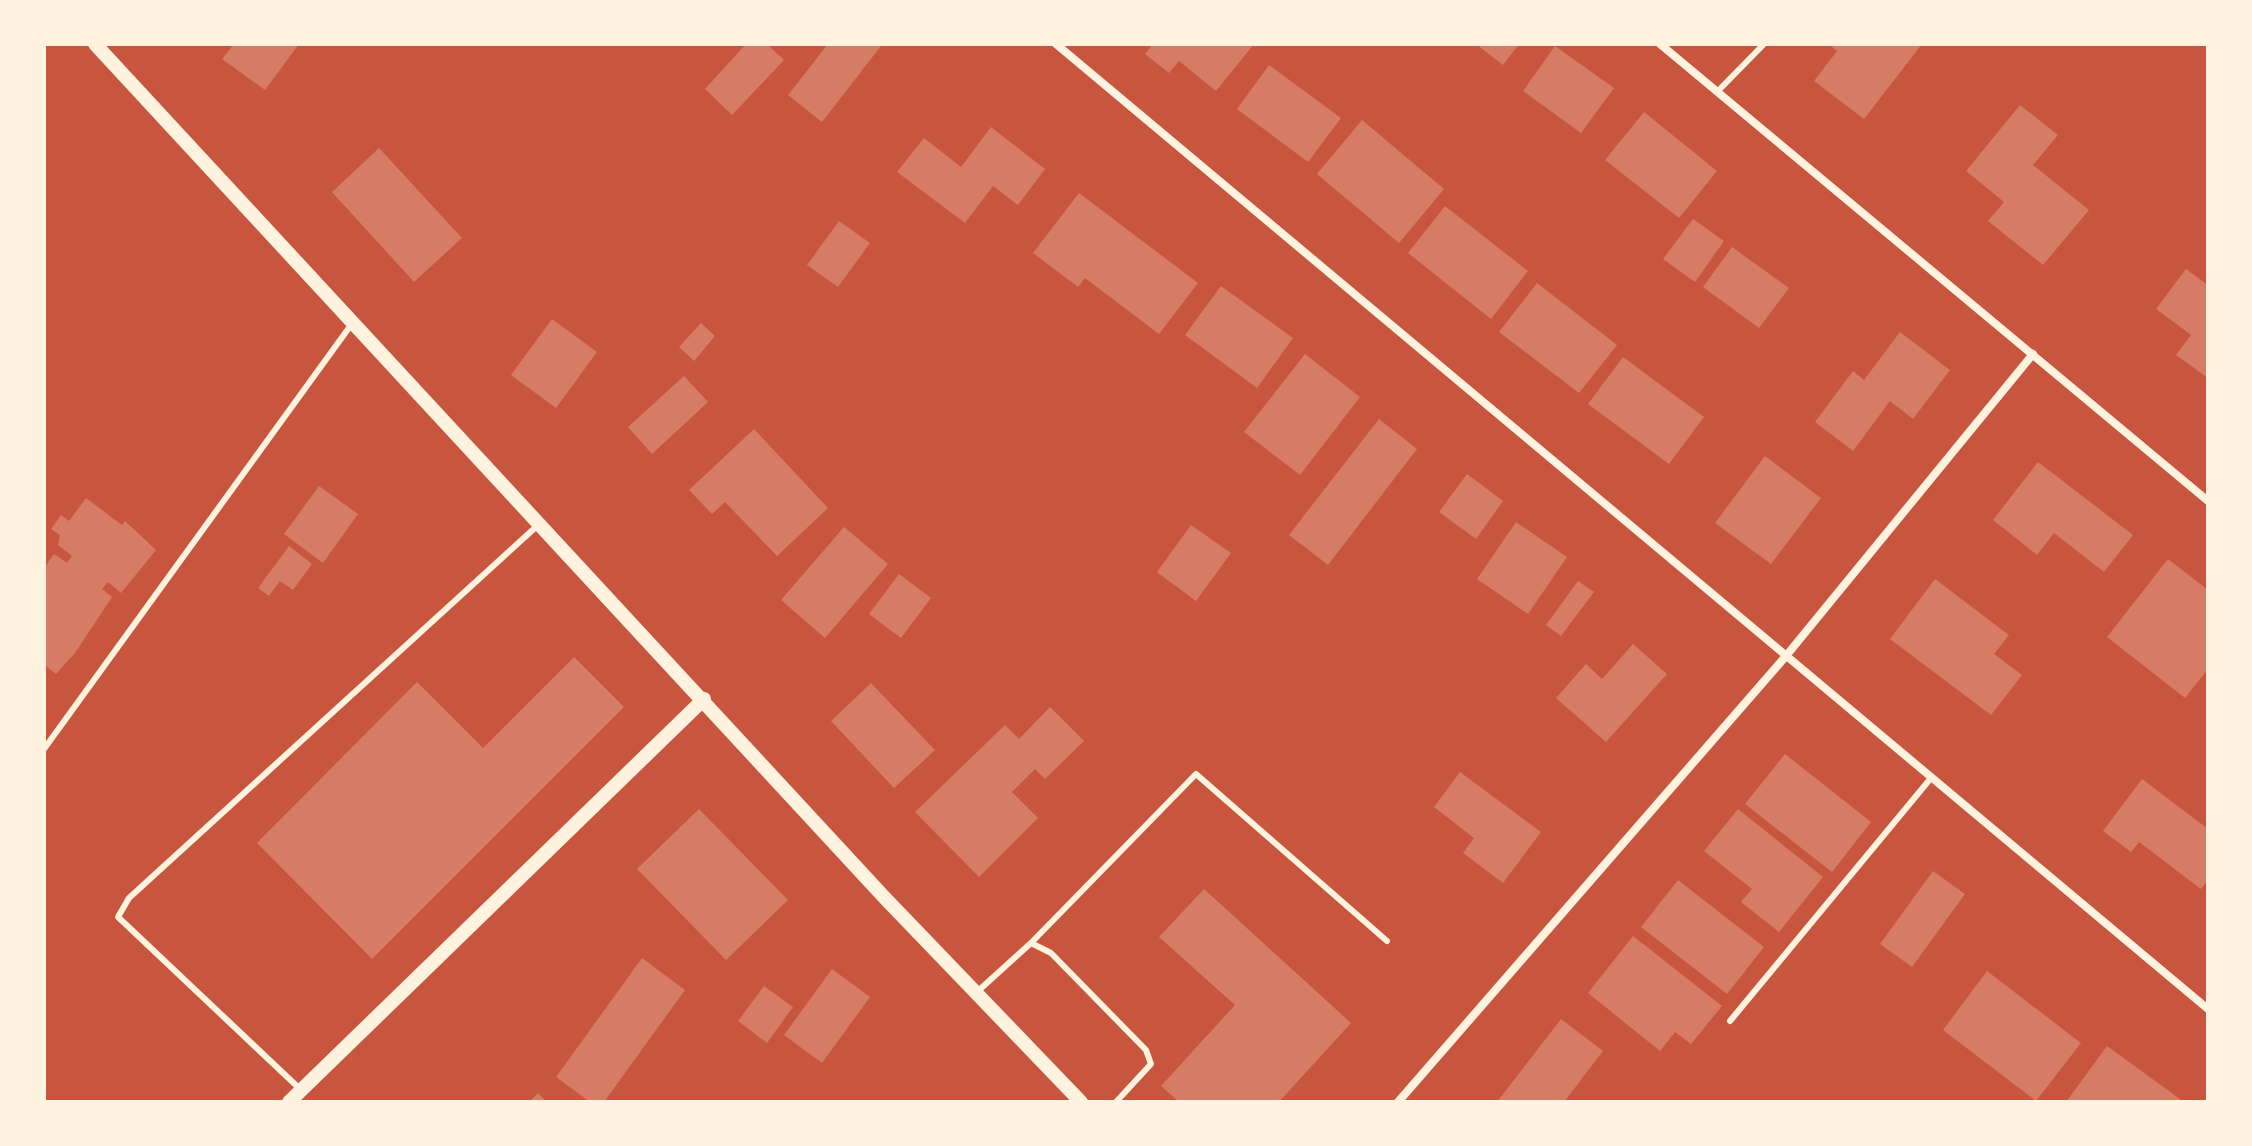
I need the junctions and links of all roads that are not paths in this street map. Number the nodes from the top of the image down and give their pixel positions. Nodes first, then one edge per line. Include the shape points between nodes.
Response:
1 (95, 44) edge
2 (1056, 44) edge
3 (1660, 44) edge
4 (1764, 44) edge
5 (1717, 92) junction
6 (353, 322) junction
7 (2033, 354) junction
8 (2208, 501) edge
9 (540, 523) junction
10 (1786, 656) junction
11 (704, 699) junction
12 (44, 749) edge
13 (1931, 778) junction
14 (1387, 941) dead end
15 (1031, 943) junction
16 (975, 994) junction
17 (2208, 1009) edge
18 (1730, 1021) dead end
19 (301, 1090) junction
20 (289, 1102) edge
21 (1081, 1102) edge
22 (1116, 1102) edge
23 (1398, 1102) edge

1 - 6 street
2 - 10 street
3 - 5 street
4 - 5 lane
5 - 7 street
6 - 9 street
6 - 12 lane
7 - 8 street
7 - 10 street
9 - 11 street
9 - 19 lane via 129,898 118,917
10 - 13 street
10 - 23 street
11 - 16 street
11 - 19 street
13 - 17 street
13 - 18 lane
14 - 15 lane via 1196,774
15 - 16 lane
15 - 22 lane via 1051,953 1146,1050 1151,1064
16 - 21 street
19 - 20 street

